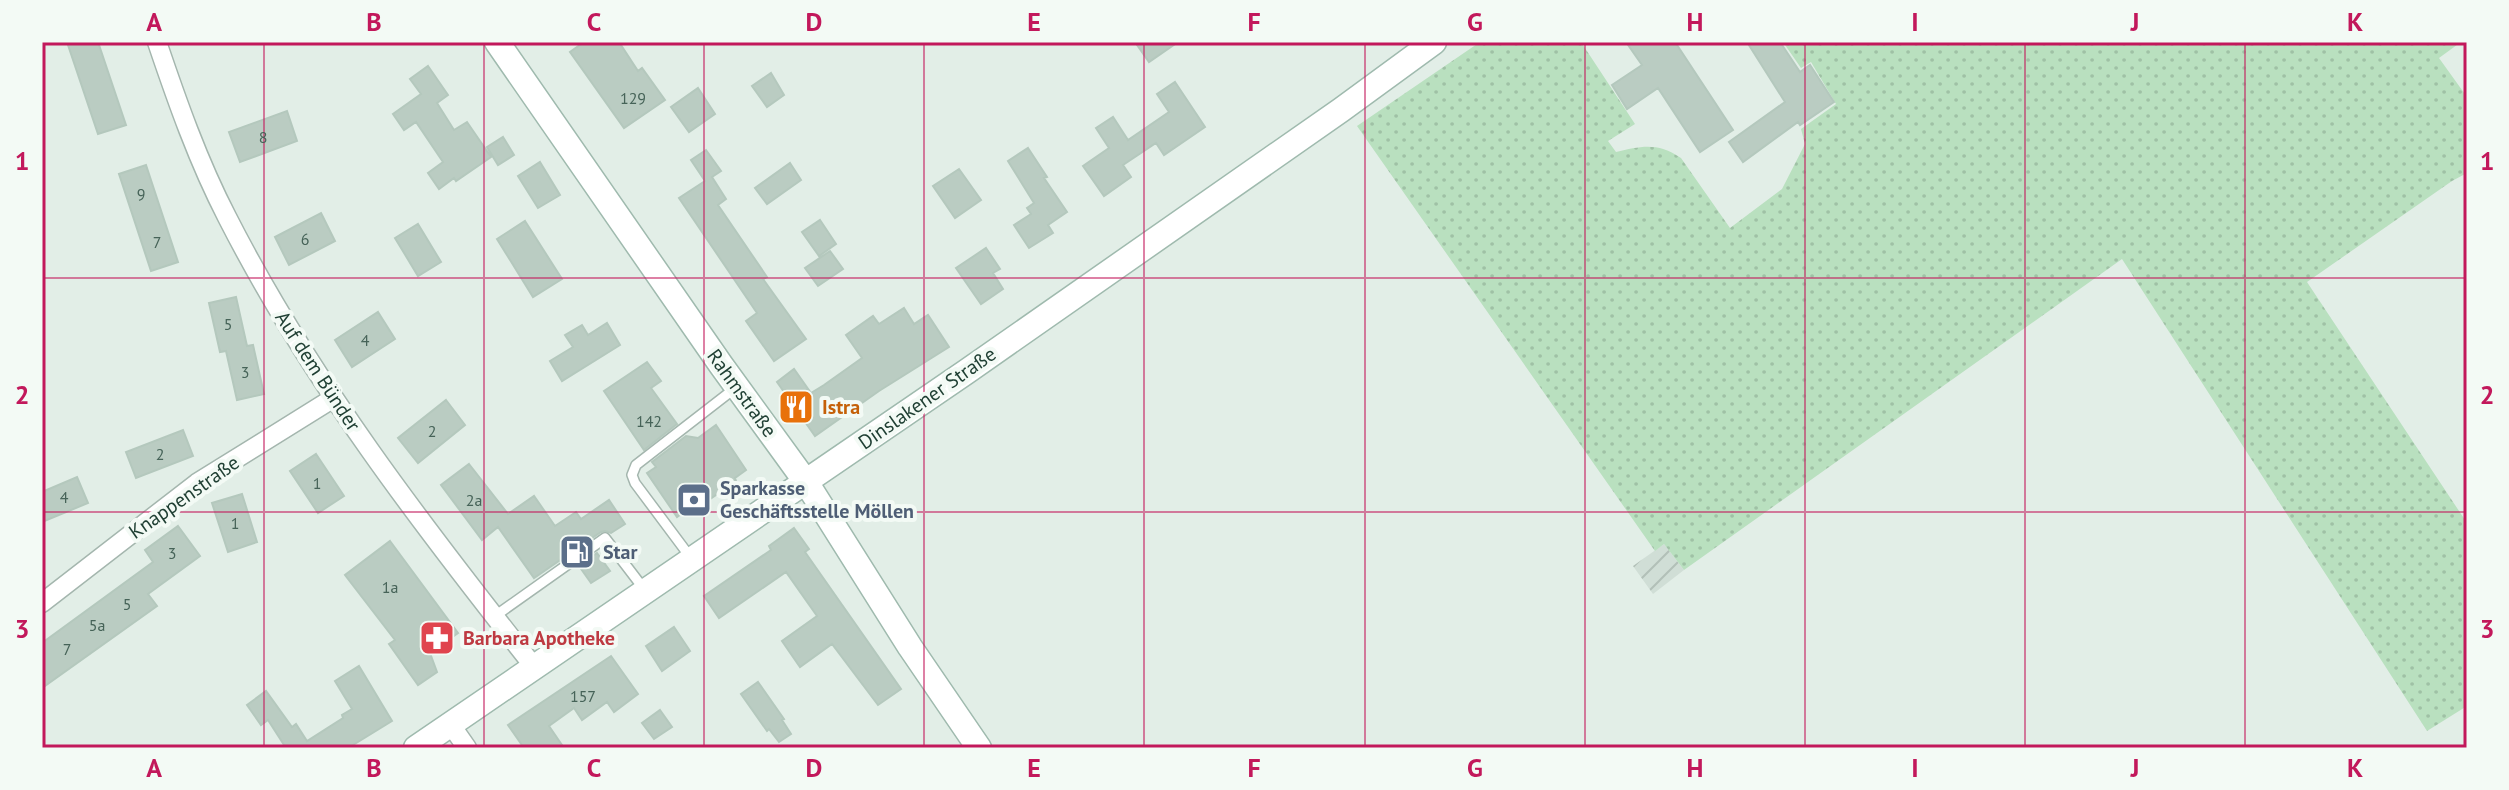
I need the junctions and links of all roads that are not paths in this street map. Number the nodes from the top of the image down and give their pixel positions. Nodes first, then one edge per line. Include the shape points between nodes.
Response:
1 (157, 42) edge
2 (497, 42) edge
3 (1434, 42) edge
4 (737, 387) junction
5 (332, 399) junction
6 (806, 482) junction
7 (693, 560) junction
8 (646, 591) junction
9 (42, 603) edge
10 (495, 616) junction
11 (535, 668) junction
12 (451, 725) junction
13 (416, 748) edge
14 (467, 748) edge
15 (979, 748) edge

1 - 5 street, Auf dem Bünder via 185,124 225,214
2 - 4 main road, Rahmstraße
3 - 6 main road, Dinslakener Straße
4 - 6 main road, Rahmstraße
4 - 7 lane via 636,465 632,475
5 - 9 street, Knappenstraße via 197,483
5 - 10 street, Auf dem Bünder
6 - 7 main road, Dinslakener Straße
6 - 15 main road, Rahmstraße
7 - 8 main road, Dinslakener Straße
8 - 10 lane via 605,538
8 - 11 main road, Dinslakener Straße
10 - 11 street, Auf dem Bünder
11 - 12 main road, Dinslakener Straße
12 - 13 main road, Dinslakener Straße
12 - 14 street

